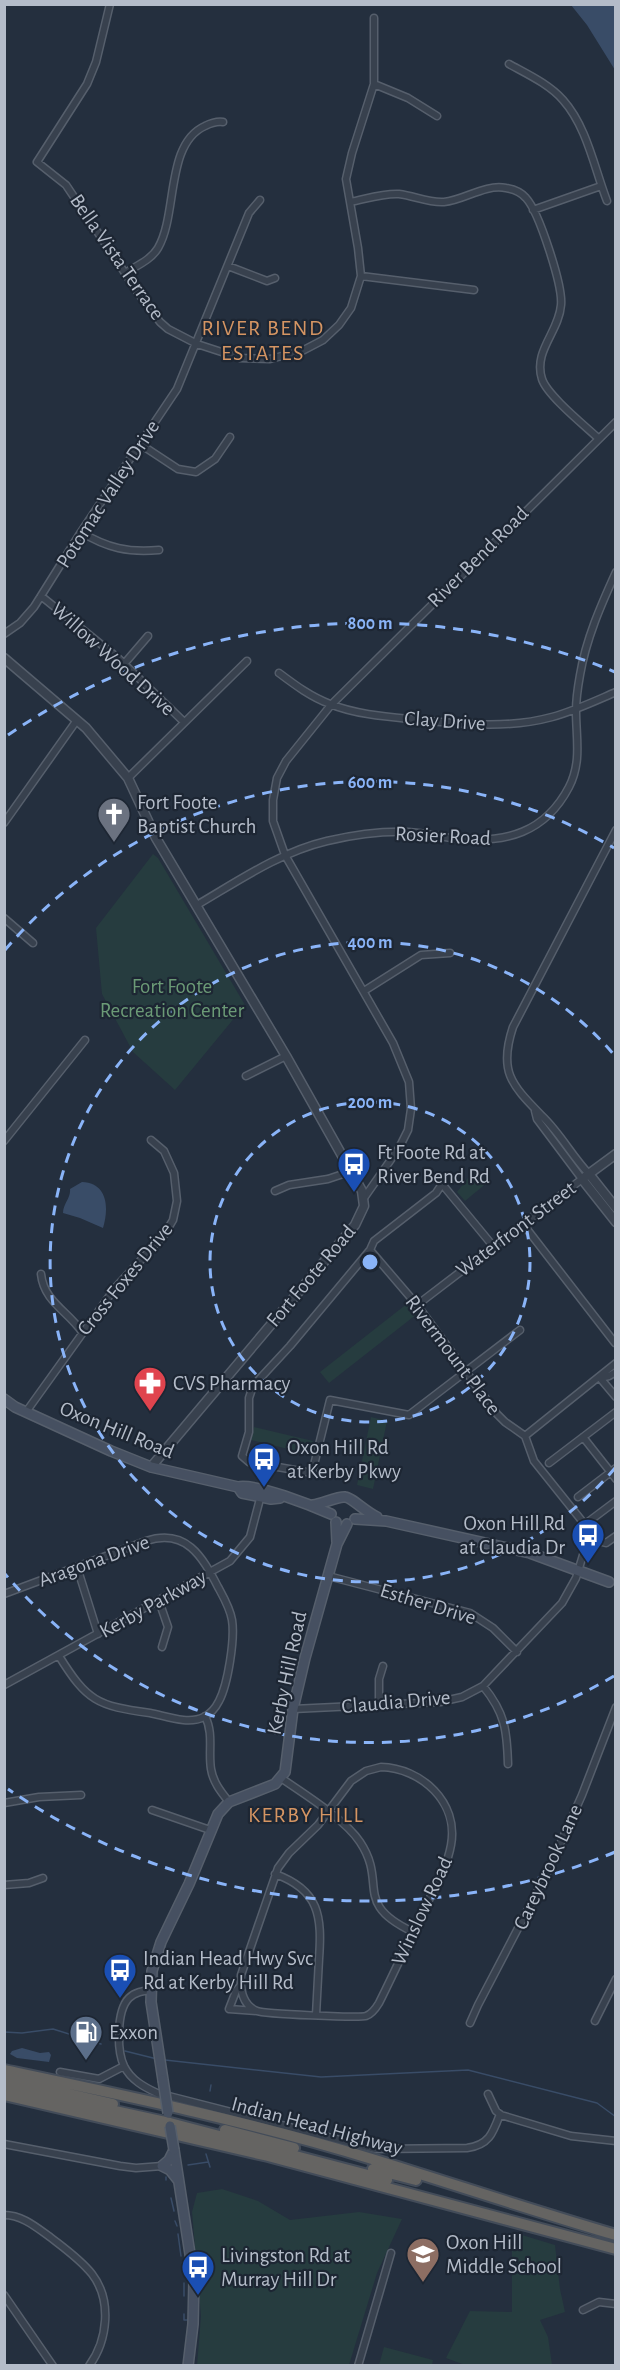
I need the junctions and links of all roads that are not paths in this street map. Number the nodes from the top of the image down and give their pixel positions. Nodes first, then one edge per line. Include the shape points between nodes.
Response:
1 (110, 4) edge
2 (374, 18) dead end
3 (508, 64) dead end
4 (374, 84) junction
5 (437, 116) dead end
6 (223, 122) dead end
7 (601, 186) junction
8 (260, 200) dead end
9 (607, 201) dead end
10 (350, 202) junction
11 (533, 210) junction
12 (228, 266) junction
13 (125, 273) junction
14 (361, 276) junction
15 (275, 278) dead end
16 (474, 290) dead end
17 (196, 344) junction
18 (615, 422) edge
19 (230, 437) dead end
20 (598, 438) junction
21 (141, 444) junction
22 (81, 532) junction
23 (159, 550) dead end
24 (615, 572) edge
25 (42, 596) junction
26 (4, 634) edge
27 (148, 636) dead end
28 (4, 658) edge
29 (247, 661) dead end
30 (124, 664) junction
31 (279, 673) dead end
32 (615, 692) edge
33 (331, 705) junction
34 (576, 710) junction
35 (77, 720) junction
36 (184, 722) junction
37 (128, 778) junction
38 (4, 823) edge
39 (615, 830) edge
40 (285, 855) junction
41 (197, 905) junction
42 (4, 918) edge
43 (33, 943) dead end
44 (450, 953) dead end
45 (364, 991) junction
46 (85, 1040) dead end
47 (286, 1056) junction
48 (246, 1076) dead end
49 (151, 1140) dead end
50 (4, 1141) edge
51 (615, 1154) edge
52 (352, 1171) junction
53 (586, 1177) junction
54 (275, 1191) dead end
55 (363, 1198) junction
56 (615, 1208) edge
57 (615, 1222) edge
58 (523, 1224) junction
59 (493, 1246) junction
60 (370, 1250) junction
61 (41, 1274) dead end
62 (417, 1305) junction
63 (520, 1330) dead end
64 (82, 1332) junction
65 (615, 1343) edge
66 (615, 1363) edge
67 (467, 1371) junction
68 (615, 1372) edge
69 (600, 1378) junction
70 (615, 1397) edge
71 (4, 1399) edge
72 (4, 1407) edge
73 (15, 1407) junction
74 (26, 1412) junction
75 (615, 1412) edge
76 (525, 1436) junction
77 (583, 1437) junction
78 (549, 1463) dead end
79 (151, 1467) junction
80 (613, 1470) edge
81 (615, 1479) edge
82 (262, 1493) junction
83 (578, 1497) dead end
84 (336, 1500) junction
85 (615, 1501) edge
86 (356, 1504) junction
87 (313, 1505) junction
88 (334, 1518) junction
89 (386, 1521) junction
90 (351, 1522) junction
91 (584, 1525) junction
92 (590, 1532) junction
93 (615, 1536) edge
94 (337, 1545) junction
95 (77, 1567) junction
96 (580, 1568) junction
97 (210, 1573) junction
98 (328, 1576) junction
99 (612, 1583) edge
100 (4, 1594) edge
101 (159, 1601) junction
102 (98, 1634) junction
103 (162, 1647) dead end
104 (517, 1652) junction
105 (59, 1656) junction
106 (383, 1666) dead end
107 (4, 1685) edge
108 (483, 1686) junction
109 (379, 1705) junction
110 (615, 1707) edge
111 (293, 1709) junction
112 (205, 1716) junction
113 (508, 1764) dead end
114 (281, 1778) junction
115 (81, 1795) dead end
116 (229, 1802) junction
117 (4, 1803) edge
118 (152, 1810) dead end
119 (327, 1812) junction
120 (210, 1830) junction
121 (275, 1874) junction
122 (43, 1878) dead end
123 (4, 1885) edge
124 (414, 1932) junction
125 (615, 1979) edge
126 (240, 1986) junction
127 (151, 1990) junction
128 (257, 2011) junction
129 (316, 2015) junction
130 (595, 2021) dead end
131 (470, 2024) dead end
132 (124, 2066) junction
133 (4, 2070) edge
134 (60, 2072) dead end
135 (4, 2079) edge
136 (4, 2087) edge
137 (488, 2094) dead end
138 (4, 2095) edge
139 (500, 2114) junction
140 (169, 2120) junction
141 (615, 2141) edge
142 (4, 2144) edge
143 (174, 2150) junction
144 (162, 2166) junction
145 (179, 2182) junction
146 (454, 2186) junction
147 (4, 2215) edge
148 (501, 2218) junction
149 (615, 2235) edge
150 (615, 2249) edge
151 (391, 2253) dead end
152 (4, 2295) edge
153 (615, 2304) edge
154 (583, 2310) dead end
155 (53, 2366) edge
156 (89, 2366) edge
157 (188, 2366) edge
158 (358, 2366) edge

1 - 13 street, Bella Vista Terrace via 87,84 37,162 66,185
2 - 4 street, Bella Vista Terrace
3 - 7 street via 562,99 589,147
4 - 5 street
4 - 10 street, Bella Vista Terrace via 348,166
6 - 13 street via 205,125 188,137 160,245 149,258
7 - 9 street
7 - 11 street
8 - 12 street, Potomac Valley Drive via 251,208
10 - 11 street via 398,194 443,202 501,187 522,195
10 - 14 street, Bella Vista Terrace
11 - 20 street via 561,298 557,322 540,359 541,377 549,390
12 - 15 street via 267,281
12 - 17 street, Potomac Valley Drive
13 - 17 street, Bella Vista Terrace via 160,322
14 - 16 street
14 - 17 street, Bella Vista Terrace via 351,308 339,325 302,351 283,357 248,359
17 - 21 street, Potomac Valley Drive via 177,389
18 - 20 street, River Bend Road
19 - 21 street via 215,459 196,472 170,465
20 - 33 street, River Bend Road
21 - 22 street, Potomac Valley Drive
22 - 23 street via 120,550
22 - 25 street, Potomac Valley Drive
24 - 34 street, Rosier Road via 584,655
25 - 26 street, Potomac Valley Drive via 20,623
25 - 30 street, Willow Wood Drive
27 - 30 street
28 - 35 street, Fort Foote Road
29 - 36 street
30 - 36 street, Willow Wood Drive
31 - 33 street, Clay Drive
32 - 34 street, Clay Drive
33 - 34 street, Clay Drive via 386,717 486,725 530,722
33 - 40 street, River Bend Road via 277,778 273,821
34 - 40 street, Rosier Road via 578,753 570,786 549,814 525,831 490,840 428,833 374,833 327,841
35 - 37 street, Fort Foote Road
35 - 38 street
36 - 37 street
37 - 41 street, Fort Foote Road via 156,838
39 - 53 street via 513,1027 507,1046 509,1073 517,1089
40 - 41 street, Rosier Road
40 - 45 street, River Bend Road
41 - 47 street, Fort Foote Road
42 - 43 street
44 - 45 street via 421,955
45 - 55 street, River Bend Road via 398,1052 409,1082 411,1109 403,1142
46 - 50 street
47 - 48 street
47 - 52 street, Fort Foote Road
49 - 64 street, Cross Foxes Drive via 171,1164 177,1189 175,1215 164,1235
51 - 53 street, Waterfront Street
52 - 54 street
52 - 55 street, Fort Foote Road
53 - 56 street
53 - 57 street
53 - 58 street, Waterfront Street
55 - 79 street, Fort Foote Road via 362,1212 355,1225
58 - 59 street, Waterfront Street
58 - 65 street
59 - 60 street via 442,1184 436,1193 374,1241
59 - 62 street, Waterfront Street
60 - 62 street, Rivermount Place
60 - 67 street via 257,1380 251,1391 249,1432 241,1452 245,1460 312,1473 330,1400 409,1415
61 - 64 street via 51,1300
62 - 67 street, Rivermount Place
63 - 67 street
64 - 74 street, Cross Foxes Drive
66 - 69 street
67 - 76 street, Rivermount Place via 505,1422
68 - 69 street
69 - 70 street
69 - 76 street
71 - 73 main road, Oxon Hill Road
72 - 73 main road, Oxon Hill Road
73 - 74 main road, Oxon Hill Road
74 - 79 main road, Oxon Hill Road
75 - 77 street
76 - 91 street, Rivermount Place via 534,1461
77 - 78 street
77 - 80 street
79 - 82 main road, Oxon Hill Road via 238,1487 242,1493
80 - 81 street
80 - 83 street
82 - 87 main road
82 - 97 street, Kerby Parkway via 247,1541 230,1561
84 - 86 main road via 349,1498
84 - 87 main road
84 - 88 main road via 331,1506
85 - 91 street
86 - 89 main road
86 - 90 main road via 358,1514
87 - 88 main road
88 - 90 main road
88 - 94 main road, Kerby Hill Road
89 - 90 main road
89 - 96 main road via 562,1558
90 - 94 main road, Kerby Hill Road
91 - 92 street, Rivermount Place
92 - 93 street, Rivermount Place via 600,1543
92 - 96 street, Claudia Drive
94 - 98 main road, Kerby Hill Road
95 - 97 street, Aragona Drive via 165,1537 191,1546
95 - 100 street, Aragona Drive
95 - 102 street
96 - 99 main road
96 - 104 street, Claudia Drive via 566,1598
97 - 101 street, Kerby Parkway
97 - 112 street, Aragona Drive via 230,1611 232,1635 221,1696
98 - 104 street, Esther Drive via 470,1613 493,1628
98 - 111 main road, Kerby Hill Road
101 - 102 street, Kerby Parkway
101 - 103 street via 168,1627
102 - 105 street, Kerby Parkway
104 - 108 street, Claudia Drive
105 - 107 street, Kerby Parkway
105 - 112 street via 78,1685 100,1702 182,1719
106 - 109 street
108 - 109 street, Claudia Drive via 448,1701
108 - 113 street via 505,1723
109 - 111 street, Claudia Drive
110 - 131 street, Careybrook Lane via 548,1871
111 - 114 main road, Kerby Hill Road via 288,1763
112 - 116 street via 211,1738 212,1775
114 - 116 main road
114 - 119 street
115 - 117 street
116 - 120 main road
118 - 120 street
119 - 121 street, Winslow Road
119 - 124 street via 362,1844 372,1873 375,1902 392,1921
119 - 124 street, Winslow Road via 351,1781 373,1768 403,1770 436,1791 450,1818 451,1846
120 - 127 main road via 156,1956
121 - 126 street, Winslow Road
121 - 129 street via 298,1885 319,1914
122 - 123 street
124 - 129 street, Winslow Road via 373,2011 362,2017
125 - 130 street
126 - 128 street via 244,1999
126 - 128 street, Winslow Road via 229,2009
127 - 132 street via 131,1996 122,2010 120,2047
127 - 140 main road, bridge
128 - 129 street, Winslow Road
132 - 134 street via 99,2079
132 - 139 street via 135,2080 157,2093 375,2149 479,2146 489,2139
133 - 146 highway, Indian Head Highway via 274,2132
135 - 140 highway
136 - 140 highway
137 - 139 street
138 - 148 highway, Indian Head Highway via 267,2156
139 - 141 street via 571,2136
140 - 143 main road, bridge
140 - 146 highway via 419,2181
140 - 148 highway via 371,2176
142 - 144 street via 120,2166
143 - 144 main road
143 - 145 main road
144 - 145 main road
145 - 157 main road via 194,2280
146 - 149 highway, Indian Head Highway
147 - 156 street via 16,2216 37,2228 95,2278 103,2297 104,2330
148 - 150 highway, Indian Head Highway
151 - 158 street
152 - 155 street
153 - 154 street via 599,2302

